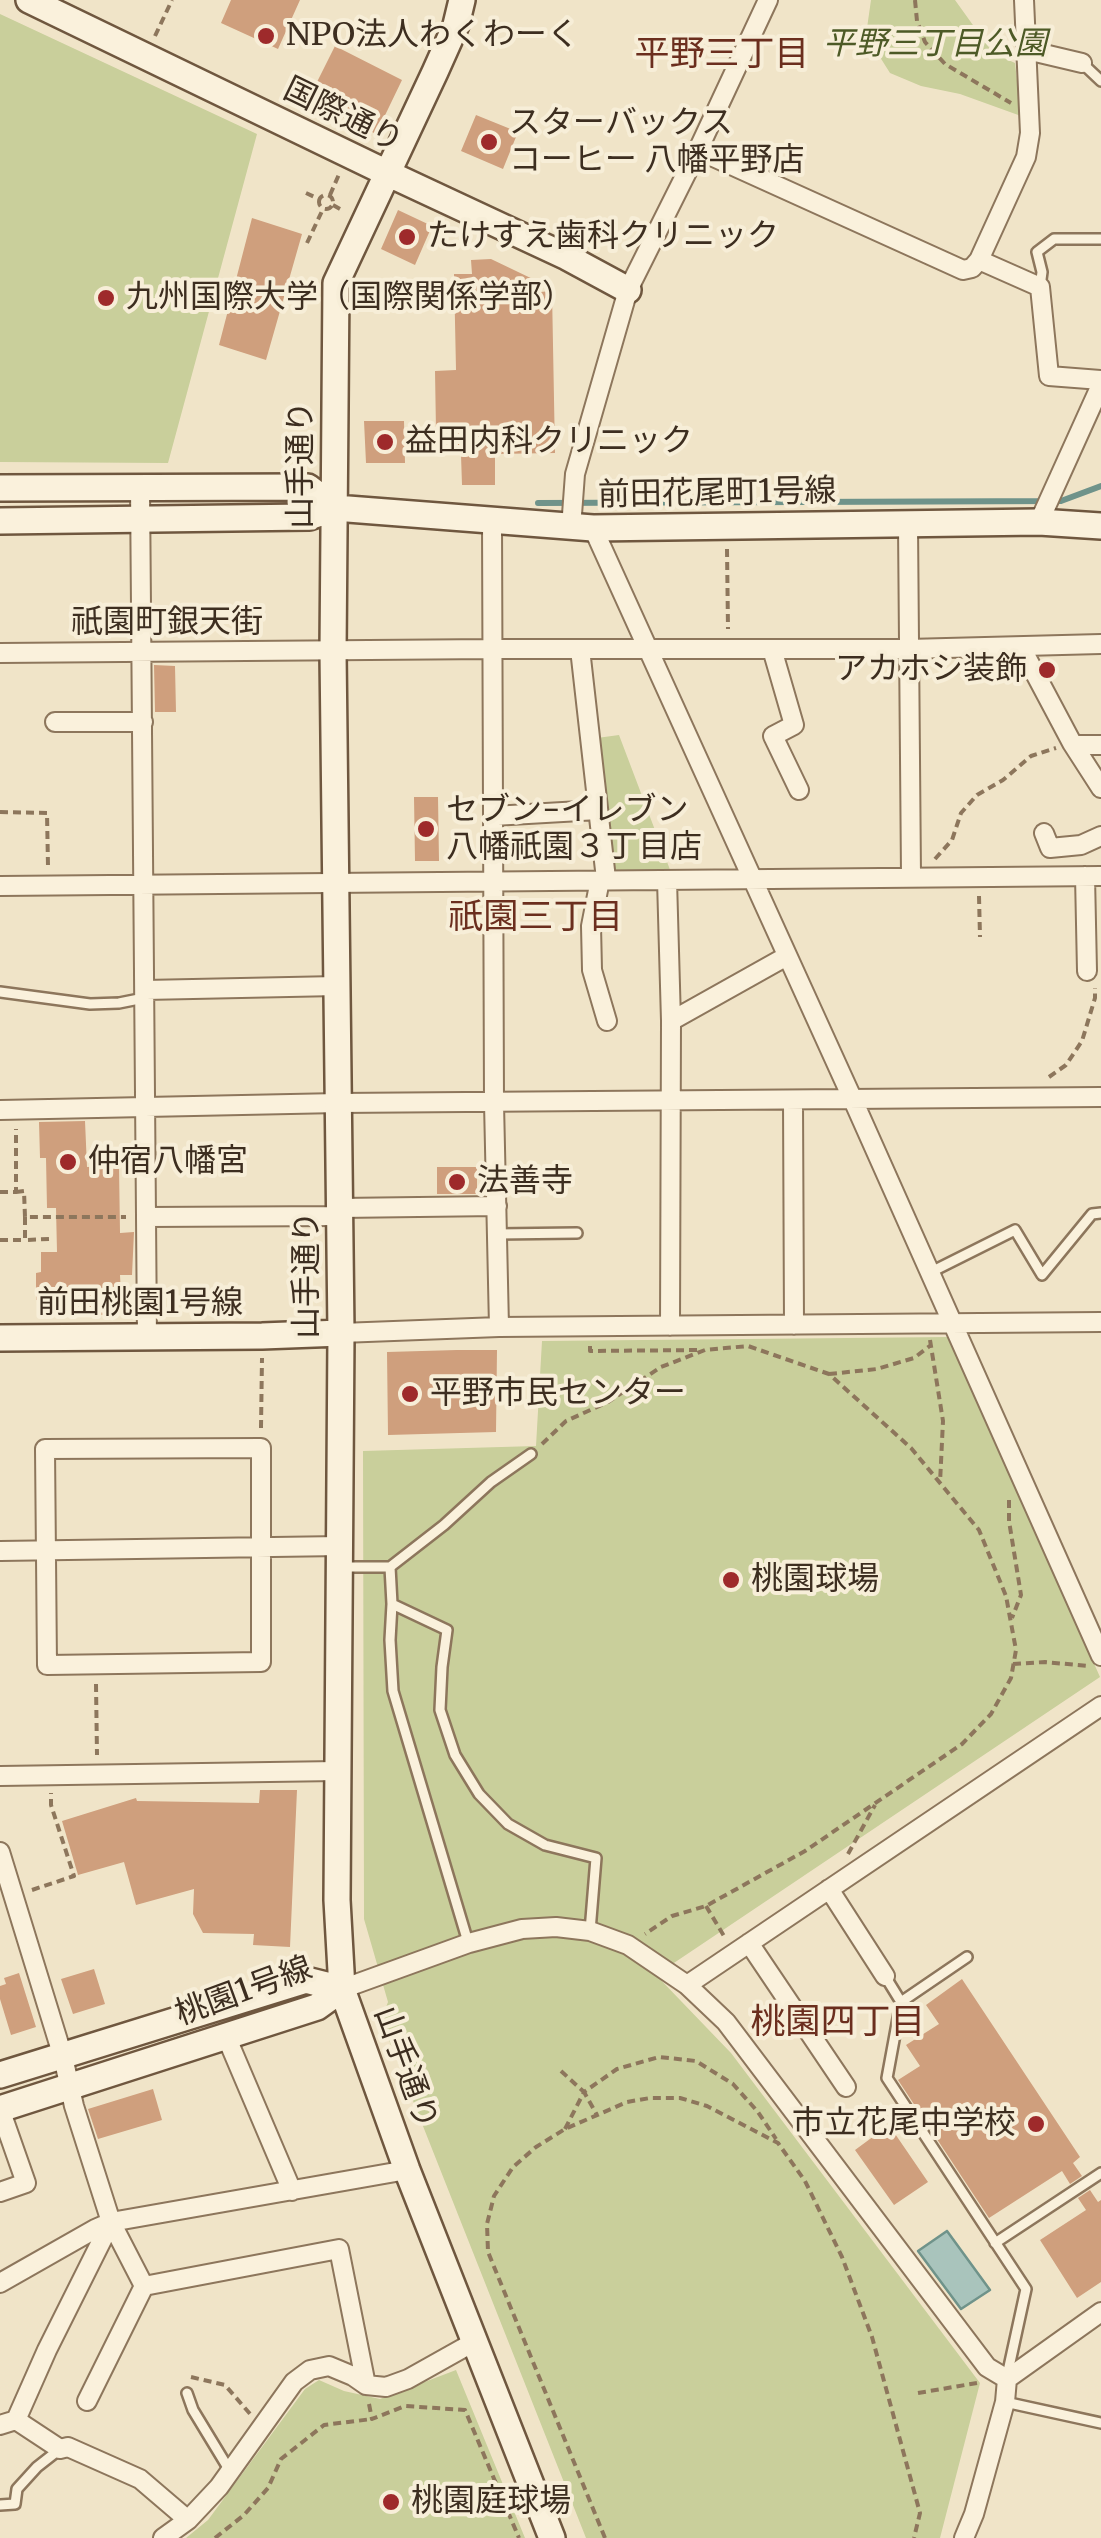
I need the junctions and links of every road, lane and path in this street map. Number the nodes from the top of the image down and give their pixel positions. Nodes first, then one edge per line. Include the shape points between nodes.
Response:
1 (29, 0) edge
2 (172, 0) edge
3 (462, 0) edge
4 (768, 0) edge
5 (915, 0) edge
6 (1024, 0) edge
7 (1027, 50) junction
8 (145, 56) junction
9 (1082, 62) joint
10 (1101, 82) edge
11 (1029, 114) junction
12 (698, 150) junction
13 (341, 171) dead end
14 (387, 173) junction
15 (306, 193) dead end
16 (330, 195) junction
17 (320, 199) junction
18 (333, 206) junction
19 (323, 209) junction
20 (342, 210) dead end
21 (1101, 239) edge
22 (308, 244) dead end
23 (978, 260) junction
24 (1040, 287) junction
25 (628, 290) junction
26 (1101, 382) edge
27 (140, 487) junction
28 (0, 488) edge
29 (1046, 507) junction
30 (335, 508) junction
31 (577, 515) junction
32 (0, 520) edge
33 (141, 520) junction
34 (492, 521) junction
35 (908, 524) junction
36 (1101, 526) edge
37 (727, 527) junction
38 (1101, 644) edge
39 (1021, 647) junction
40 (492, 649) junction
41 (580, 649) junction
42 (728, 649) junction
43 (772, 649) junction
44 (908, 649) junction
45 (648, 650) junction
46 (333, 652) junction
47 (142, 653) junction
48 (0, 654) edge
49 (54, 722) dead end
50 (143, 722) junction
51 (1073, 744) junction
52 (1101, 745) edge
53 (1101, 788) edge
54 (799, 790) dead end
55 (598, 810) junction
56 (0, 812) edge
57 (493, 816) junction
58 (1044, 833) dead end
59 (1101, 836) edge
60 (911, 876) junction
61 (979, 876) junction
62 (1093, 876) edge
63 (603, 880) junction
64 (667, 880) junction
65 (752, 880) junction
66 (494, 882) junction
67 (144, 884) junction
68 (337, 884) junction
69 (0, 886) edge
70 (48, 886) junction
71 (980, 937) dead end
72 (787, 956) junction
73 (1087, 971) joint
74 (337, 986) junction
75 (0, 992) edge
76 (144, 994) junction
77 (606, 1021) dead end
78 (671, 1021) junction
79 (1101, 1097) edge
80 (1038, 1098) junction
81 (854, 1100) junction
82 (793, 1101) junction
83 (338, 1102) junction
84 (670, 1102) junction
85 (494, 1103) junction
86 (146, 1106) junction
87 (0, 1110) edge
88 (16, 1131) dead end
89 (0, 1192) edge
90 (16, 1192) junction
91 (496, 1206) junction
92 (340, 1212) junction
93 (1101, 1213) edge
94 (25, 1216) junction
95 (146, 1216) junction
96 (577, 1233) dead end
97 (497, 1234) junction
98 (50, 1239) dead end
99 (0, 1240) edge
100 (25, 1240) junction
101 (929, 1274) junction
102 (1101, 1322) edge
103 (954, 1324) junction
104 (794, 1325) junction
105 (928, 1325) junction
106 (590, 1326) junction
107 (670, 1326) junction
108 (499, 1327) junction
109 (341, 1333) junction
110 (262, 1336) junction
111 (147, 1337) junction
112 (0, 1338) edge
113 (931, 1345) junction
114 (705, 1350) junction
115 (830, 1374) junction
116 (261, 1448) junction
117 (531, 1454) joint
118 (1017, 1468) junction
119 (940, 1483) junction
120 (261, 1548) junction
121 (46, 1550) junction
122 (0, 1551) edge
123 (340, 1557) junction
124 (390, 1566) junction
125 (392, 1604) junction
126 (1010, 1622) junction
127 (1101, 1659) edge
128 (1014, 1664) junction
129 (96, 1665) junction
130 (1101, 1706) edge
131 (337, 1771) junction
132 (97, 1774) junction
133 (52, 1775) junction
134 (0, 1776) edge
135 (879, 1800) junction
136 (0, 1852) edge
137 (848, 1854) dead end
138 (7, 1887) edge
139 (830, 1889) junction
140 (706, 1906) junction
141 (590, 1931) junction
142 (468, 1943) junction
143 (628, 1945) junction
144 (742, 1948) junction
145 (967, 1958) dead end
146 (885, 1976) joint
147 (687, 1984) junction
148 (342, 1989) junction
149 (902, 2002) junction
150 (226, 2036) junction
151 (62, 2056) junction
152 (562, 2070) dead end
153 (0, 2075) edge
154 (70, 2087) junction
155 (846, 2088) dead end
156 (584, 2092) junction
157 (0, 2110) edge
158 (597, 2115) junction
159 (565, 2129) junction
160 (778, 2143) junction
161 (407, 2170) junction
162 (1101, 2173) edge
163 (292, 2191) junction
164 (0, 2192) edge
165 (111, 2222) junction
166 (995, 2242) junction
167 (0, 2283) edge
168 (144, 2286) junction
169 (1101, 2312) edge
170 (474, 2342) junction
171 (191, 2377) dead end
172 (1007, 2379) junction
173 (366, 2385) junction
174 (187, 2393) dead end
175 (918, 2393) dead end
176 (87, 2401) dead end
177 (1005, 2402) junction
178 (372, 2419) junction
179 (8, 2422) edge
180 (1101, 2423) edge
181 (262, 2428) junction
182 (60, 2449) junction
183 (230, 2472) junction
184 (0, 2505) edge
185 (188, 2520) junction
186 (163, 2538) edge
187 (214, 2538) edge
188 (519, 2538) edge
189 (552, 2538) edge
190 (606, 2538) edge
191 (914, 2538) edge
192 (964, 2538) edge

1 - 8 street, 国際通り
2 - 8 path
3 - 14 street, 山手通り
4 - 12 street
5 - 11 path via 925,42 945,64
6 - 7 street
7 - 9 street
7 - 11 street
8 - 14 street, 国際通り
9 - 10 lane
11 - 23 street via 1026,157
12 - 23 street via 964,270
12 - 25 street
13 - 16 path
14 - 25 street, 国際通り
14 - 30 street, 山手通り via 336,282
15 - 17 path
16 - 17 path
16 - 18 path
17 - 19 path
18 - 19 path
18 - 20 path
19 - 22 path
21 - 24 lane via 1054,239 1036,252
23 - 24 street
24 - 26 street via 1048,376
25 - 31 street via 574,474
26 - 29 street
27 - 28 street, 前田花尾町1号線
27 - 30 street, 前田花尾町1号線 via 308,487
27 - 33 street
29 - 35 street, 前田花尾町1号線
29 - 36 street, 前田花尾町1号線
30 - 33 street, 前田花尾町1号線 via 310,517
30 - 34 street, 前田花尾町1号線
30 - 46 street, 山手通り
31 - 34 street, 前田花尾町1号線
31 - 37 street, 前田花尾町1号線
31 - 45 street
32 - 33 street, 前田花尾町1号線
33 - 47 street
34 - 40 street
35 - 37 street, 前田花尾町1号線
35 - 44 street
37 - 42 path
38 - 39 street, 祇園町銀天街
39 - 44 street, 祇園町銀天街
39 - 51 street
40 - 41 street, 祇園町銀天街
40 - 46 street, 祇園町銀天街
40 - 57 street
41 - 45 street, 祇園町銀天街
41 - 55 street
42 - 43 street, 祇園町銀天街
42 - 45 street, 祇園町銀天街
43 - 44 street, 祇園町銀天街
43 - 54 street via 794,725 773,736
44 - 60 street
45 - 65 street
46 - 47 street, 祇園町銀天街
46 - 68 street, 山手通り
47 - 48 street, 祇園町銀天街
47 - 50 street
49 - 50 street
50 - 67 street
51 - 52 street
51 - 53 street
51 - 60 path via 1030,756 977,795 961,813 952,840
55 - 57 street
55 - 63 street
56 - 70 path via 47,813
57 - 66 street
58 - 59 street via 1050,848
60 - 61 street
60 - 65 street
61 - 62 street
61 - 71 path
62 - 73 street
63 - 64 street
63 - 66 street
63 - 77 street via 590,926 592,970
64 - 65 street
64 - 78 street
65 - 72 street
66 - 68 street
66 - 85 street
67 - 68 street
67 - 70 street
67 - 76 street
68 - 74 street, 山手通り
69 - 70 street
72 - 78 street
72 - 81 street
73 - 80 path via 1095,998 1082,1041 1066,1065 1042,1082
74 - 76 street
74 - 83 street, 山手通り
75 - 76 lane via 90,1004 119,1004
76 - 86 street
78 - 84 street
79 - 80 street
80 - 81 street
81 - 82 street
81 - 101 street
82 - 84 street
82 - 104 street
83 - 85 street
83 - 86 street
83 - 92 street, 山手通り
84 - 85 street
84 - 107 street
85 - 91 street
86 - 87 street
86 - 95 street
88 - 90 path
89 - 90 path
90 - 94 path via 24,1191
91 - 92 street
91 - 97 street
92 - 95 street
92 - 109 street, 山手通り
93 - 101 lane via 1092,1214 1042,1275 1015,1230
94 - 95 path
94 - 100 path
95 - 111 street
96 - 97 lane
97 - 108 street
98 - 100 path
99 - 100 path
101 - 103 street
102 - 103 street
103 - 105 street
103 - 118 street
104 - 105 street
104 - 107 street
105 - 113 path
106 - 107 street
106 - 108 street
106 - 114 path via 590,1352
108 - 109 street
109 - 110 street, 前田桃園1号線
109 - 123 street, 山手通り
110 - 111 street, 前田桃園1号線
110 - 116 path
111 - 112 street, 前田桃園1号線
113 - 115 path via 877,1369
113 - 119 path via 943,1421
114 - 115 path via 748,1346
114 - 117 path via 566,1421
115 - 119 path
116 - 120 street
116 - 121 street via 45,1449
117 - 124 lane
118 - 126 path via 1009,1521 1021,1594
118 - 127 street
119 - 126 path via 979,1530
120 - 121 street
120 - 123 street
120 - 129 street via 261,1662
121 - 122 street
121 - 129 street via 47,1666
123 - 124 lane
123 - 131 street, 山手通り
124 - 125 lane
125 - 141 lane via 447,1630 440,1710 455,1755 480,1794 508,1824 544,1845 596,1858
125 - 142 lane via 393,1691
126 - 128 path
127 - 128 path via 1085,1667
128 - 135 path via 992,1714 962,1744
129 - 132 path
130 - 139 street
131 - 132 street
131 - 148 street, 山手通り
132 - 133 street
133 - 134 street
133 - 138 path via 51,1806 74,1876
135 - 137 path
135 - 140 path via 806,1851
136 - 138 street
138 - 151 street
139 - 144 street
139 - 146 street
140 - 143 path via 672,1916
140 - 144 path
141 - 142 street via 522,1929
141 - 143 street
142 - 148 street
143 - 147 street
144 - 147 street
144 - 155 street
145 - 149 lane
146 - 149 lane
147 - 172 street via 726,2022 986,2367
148 - 150 street, 桃園1号線 via 317,2007
148 - 151 street, 桃園1号線 via 306,1980
148 - 161 street, 山手通り
149 - 166 lane via 887,2078
150 - 154 street, 桃園1号線
150 - 163 street
151 - 153 street, 桃園1号線
151 - 154 street
152 - 156 path
154 - 157 street, 桃園1号線
154 - 165 street
156 - 158 path
156 - 159 path
156 - 160 path via 617,2069 659,2057 696,2062 733,2084
157 - 164 street via 26,2183
158 - 159 path
158 - 160 path via 627,2102 680,2098
159 - 190 path via 513,2168 494,2196 488,2252
160 - 191 path via 842,2257 872,2337 920,2514
161 - 163 street
161 - 170 street, 山手通り
162 - 166 lane
163 - 165 street
165 - 167 street
165 - 168 street
165 - 179 street
166 - 172 lane via 1026,2289
168 - 173 street via 339,2249
168 - 176 street
169 - 172 street
170 - 173 street via 408,2379
170 - 189 street, 山手通り
171 - 181 path via 226,2385
172 - 175 path
172 - 177 street
173 - 178 path
173 - 181 street via 329,2366 310,2370
174 - 183 lane
177 - 180 lane
177 - 192 street
178 - 187 path via 324,2425 280,2459 268,2488
178 - 188 path via 404,2406 465,2410
179 - 182 street
181 - 183 street
182 - 184 lane via 17,2489 16,2504
182 - 185 street via 140,2479
183 - 185 street
185 - 186 street

